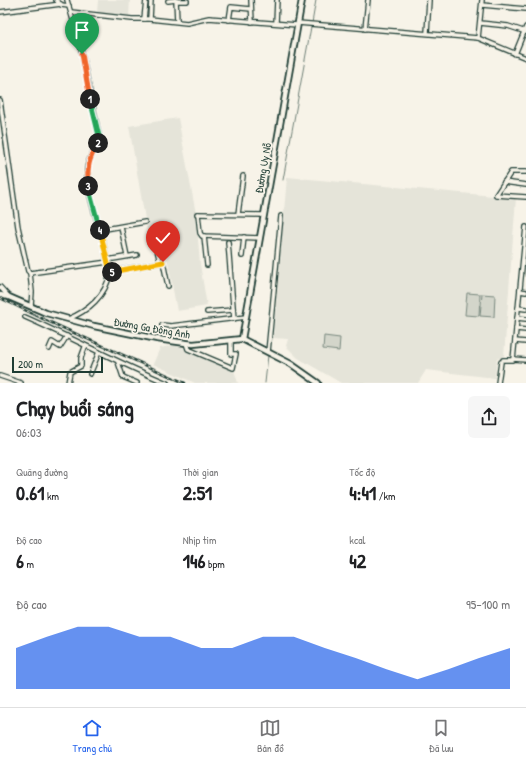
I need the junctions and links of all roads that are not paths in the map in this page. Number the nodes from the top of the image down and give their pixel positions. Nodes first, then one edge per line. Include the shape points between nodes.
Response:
1 (56, 0) edge
2 (67, 0) edge
3 (146, 0) edge
4 (151, 0) edge
5 (176, 0) edge
6 (251, 0) edge
7 (277, 0) edge
8 (302, 0) edge
9 (368, 0) edge
10 (429, 0) edge
11 (482, 0) edge
12 (168, 1) edge
13 (187, 1) dead end
14 (61, 4) junction
15 (482, 5) junction
16 (69, 6) junction
17 (251, 9) junction
18 (526, 9) edge
19 (0, 12) edge
20 (71, 12) junction
21 (144, 19) junction
22 (150, 19) junction
23 (229, 20) junction
24 (177, 21) junction
25 (252, 22) junction
26 (480, 23) junction
27 (276, 24) junction
28 (298, 24) junction
29 (365, 29) junction
30 (525, 30) edge
31 (426, 33) junction
32 (478, 38) junction
33 (515, 54) junction
34 (526, 58) edge
35 (0, 100) edge
36 (526, 172) edge
37 (243, 176) dead end
38 (504, 182) junction
39 (526, 185) edge
40 (526, 197) edge
41 (238, 214) junction
42 (264, 215) junction
43 (281, 216) dead end
44 (145, 222) dead end
45 (121, 227) junction
46 (526, 227) edge
47 (100, 230) junction
48 (526, 233) edge
49 (204, 236) junction
50 (244, 237) junction
51 (260, 238) junction
52 (228, 242) dead end
53 (156, 245) dead end
54 (525, 246) edge
55 (137, 255) dead end
56 (127, 256) junction
57 (242, 256) dead end
58 (108, 261) junction
59 (160, 263) junction
60 (207, 265) dead end
61 (524, 267) edge
62 (30, 272) junction
63 (110, 272) junction
64 (524, 275) edge
65 (168, 286) dead end
66 (0, 287) edge
67 (520, 291) junction
68 (526, 292) edge
69 (0, 295) edge
70 (9, 297) junction
71 (31, 306) junction
72 (518, 308) junction
73 (526, 309) edge
74 (233, 310) junction
75 (208, 312) dead end
76 (25, 317) dead end
77 (246, 317) junction
78 (517, 318) junction
79 (68, 319) junction
80 (234, 319) junction
81 (526, 319) edge
82 (162, 324) dead end
83 (516, 329) junction
84 (526, 330) edge
85 (67, 336) junction
86 (242, 339) junction
87 (231, 341) junction
88 (515, 341) junction
89 (526, 342) edge
90 (186, 343) junction
91 (85, 347) junction
92 (49, 349) dead end
93 (99, 352) junction
94 (268, 352) junction
95 (513, 359) junction
96 (526, 360) edge
97 (118, 362) junction
98 (90, 374) dead end
99 (0, 376) edge
100 (21, 383) edge
101 (68, 383) edge
102 (136, 383) edge
103 (165, 383) edge
104 (318, 383) edge
105 (498, 383) edge

1 - 14 street
2 - 16 street
3 - 21 street
4 - 22 street
5 - 12 street
5 - 13 street
5 - 24 street
6 - 17 street
7 - 27 street
8 - 28 street, Đường Uy Nỗ
9 - 29 street
10 - 31 street
11 - 15 street
14 - 16 street
14 - 19 street
15 - 18 street
15 - 26 street
16 - 20 street
17 - 23 street via 231,7
17 - 25 street
20 - 21 street
20 - 47 street via 100,140 87,169 88,186
21 - 22 street
22 - 24 street
23 - 24 street via 209,18 187,23
23 - 25 street
25 - 27 street
26 - 30 street
26 - 32 street
27 - 28 street
28 - 29 street
28 - 42 street, Đường Uy Nỗ
29 - 31 street
30 - 33 street
31 - 32 street
32 - 33 street
33 - 34 street
35 - 62 street via 18,227
36 - 38 street via 511,172
37 - 41 street
38 - 39 street
38 - 40 street via 496,195
41 - 42 street
41 - 49 street via 197,214 200,233
42 - 51 street, Đường Uy Nỗ
43 - 94 street
44 - 45 street
45 - 47 street
45 - 56 street
46 - 48 street
47 - 58 street
48 - 54 street
49 - 50 street
49 - 60 street
50 - 51 street
50 - 57 street
51 - 77 street, Đường Uy Nỗ
52 - 74 street
53 - 59 street
54 - 61 street
55 - 56 street
56 - 58 street
58 - 62 street
58 - 63 street
59 - 63 street
59 - 65 street via 163,262
61 - 64 street
62 - 71 street
63 - 79 street via 97,300 84,311
64 - 67 street
66 - 70 street
67 - 68 street
67 - 72 street
69 - 70 street, Đường Ga Đông Anh
70 - 71 street, Đường Ga Đông Anh
71 - 79 street, Đường Ga Đông Anh
72 - 73 street
72 - 78 street
74 - 75 street
74 - 80 street
76 - 85 street
77 - 80 street
77 - 86 street, Đường Uy Nỗ
78 - 81 street
78 - 83 street
79 - 90 street, Đường Ga Đông Anh via 95,327
80 - 82 street via 171,326
83 - 84 street
83 - 88 street
85 - 91 street
85 - 92 street via 60,347 52,342
86 - 87 street, Đường Ga Đông Anh
86 - 94 street
87 - 90 street, Đường Ga Đông Anh
87 - 90 street via 231,354 236,354 233,368 188,349
88 - 89 street
88 - 95 street
91 - 93 street
91 - 101 street via 81,366 70,372
93 - 97 street
93 - 98 street
94 - 104 street
95 - 96 street
95 - 105 street via 502,361
97 - 102 street via 123,377
97 - 103 street
99 - 100 street

